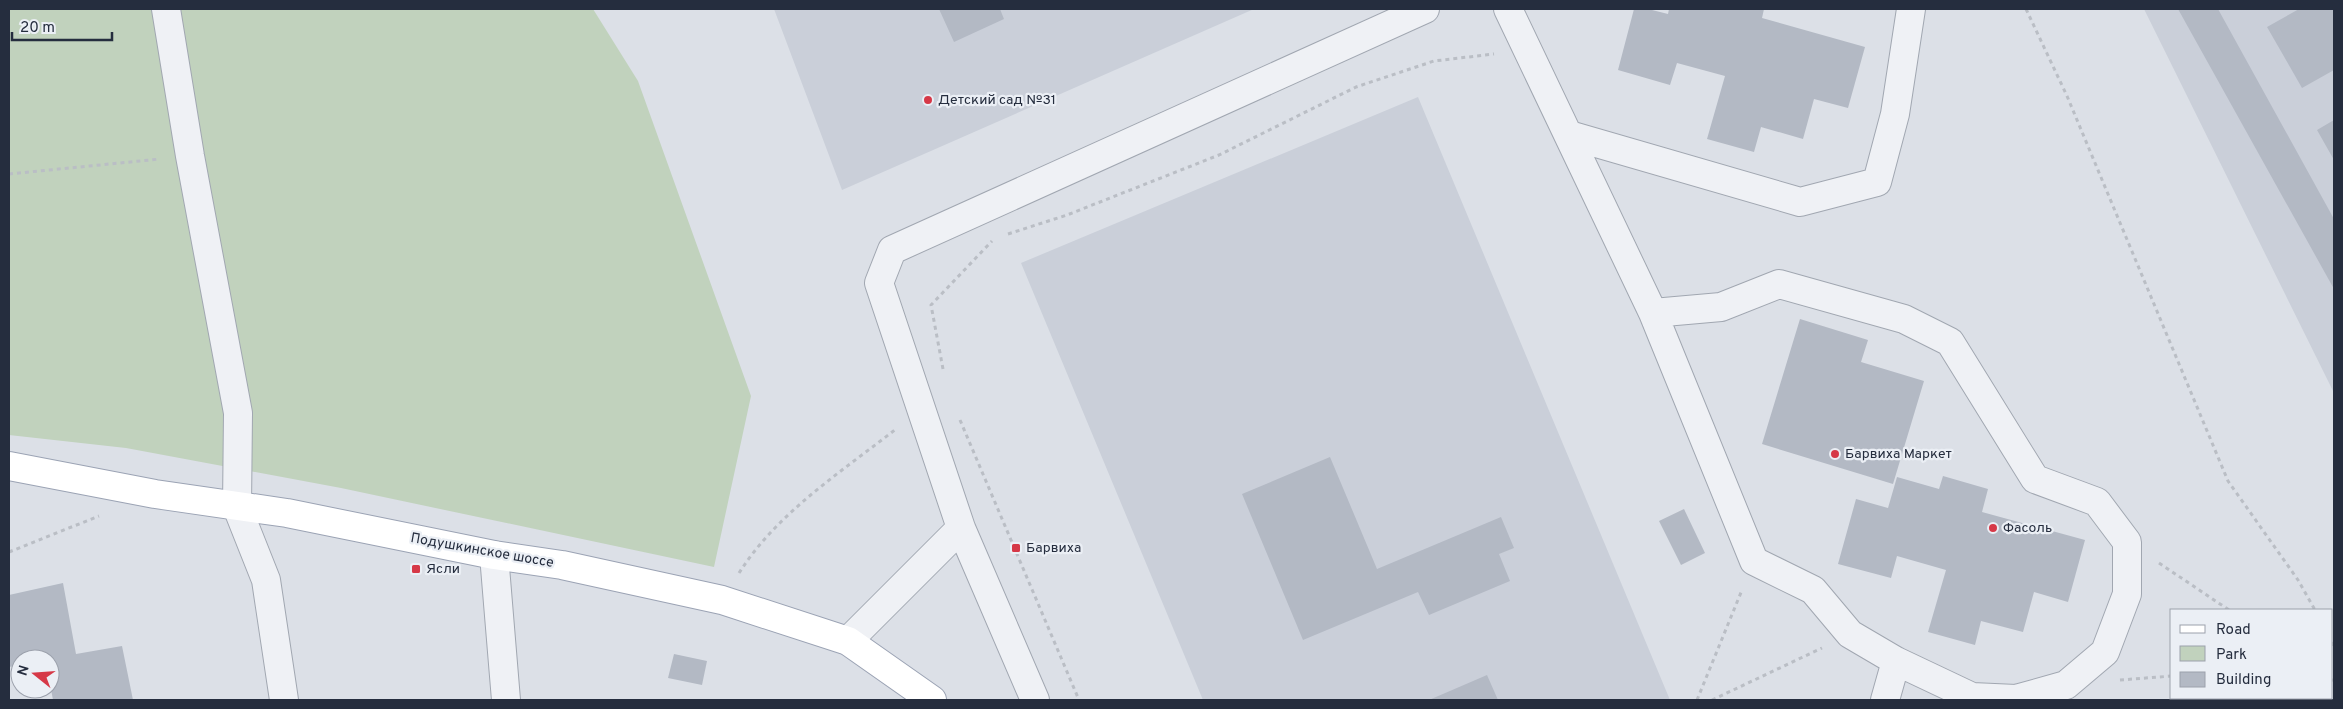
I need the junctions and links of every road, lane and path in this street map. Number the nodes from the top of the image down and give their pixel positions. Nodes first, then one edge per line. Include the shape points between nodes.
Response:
1 (166, 9) edge
2 (1426, 9) edge
3 (1508, 9) edge
4 (1911, 9) edge
5 (2026, 9) edge
6 (1499, 60) dead end
7 (1569, 135) junction
8 (190, 156) junction
9 (9, 174) edge
10 (1003, 236) dead end
11 (994, 239) dead end
12 (1653, 313) junction
13 (920, 409) junction
14 (958, 414) dead end
15 (9, 466) edge
16 (237, 508) junction
17 (100, 516) dead end
18 (961, 528) junction
19 (2127, 542) junction
20 (9, 552) edge
21 (494, 555) junction
22 (1754, 561) junction
23 (722, 600) junction
24 (2228, 609) edge
25 (2314, 609) edge
26 (1850, 634) junction
27 (848, 641) junction
28 (1896, 660) junction
29 (284, 700) edge
30 (506, 700) edge
31 (932, 700) edge
32 (1035, 700) edge
33 (1079, 700) edge
34 (1697, 700) edge
35 (1712, 700) edge
36 (1885, 700) edge

1 - 8 street
2 - 13 street via 892,250 879,283
3 - 7 street
4 - 7 street via 1895,114 1877,182 1800,202
5 - 25 path via 2067,96 2228,481 2298,580
6 - 10 path via 1493,53 1434,61 1356,87 1219,155 1067,215
7 - 12 street
8 - 9 path
8 - 16 street via 238,413
11 - 13 path via 931,305 946,387
12 - 19 street via 1721,307 1779,284 1904,319 1950,342 2035,479 2097,502
12 - 22 street
13 - 18 street
13 - 23 path via 809,497 761,542
14 - 33 path
15 - 16 main road, Подушкинское шоссе
16 - 21 main road, Подушкинское шоссе via 286,513
16 - 29 street via 266,580
17 - 20 path
18 - 27 street
18 - 32 street
19 - 24 path
19 - 28 street via 2127,594 2105,652 2066,685 2016,699 1972,697
21 - 23 main road, Подушкинское шоссе
21 - 30 street
22 - 26 street via 1813,590
22 - 34 path
23 - 27 main road, Подушкинское шоссе
26 - 28 street
26 - 35 path
27 - 31 main road, Подушкинское шоссе
28 - 36 street

